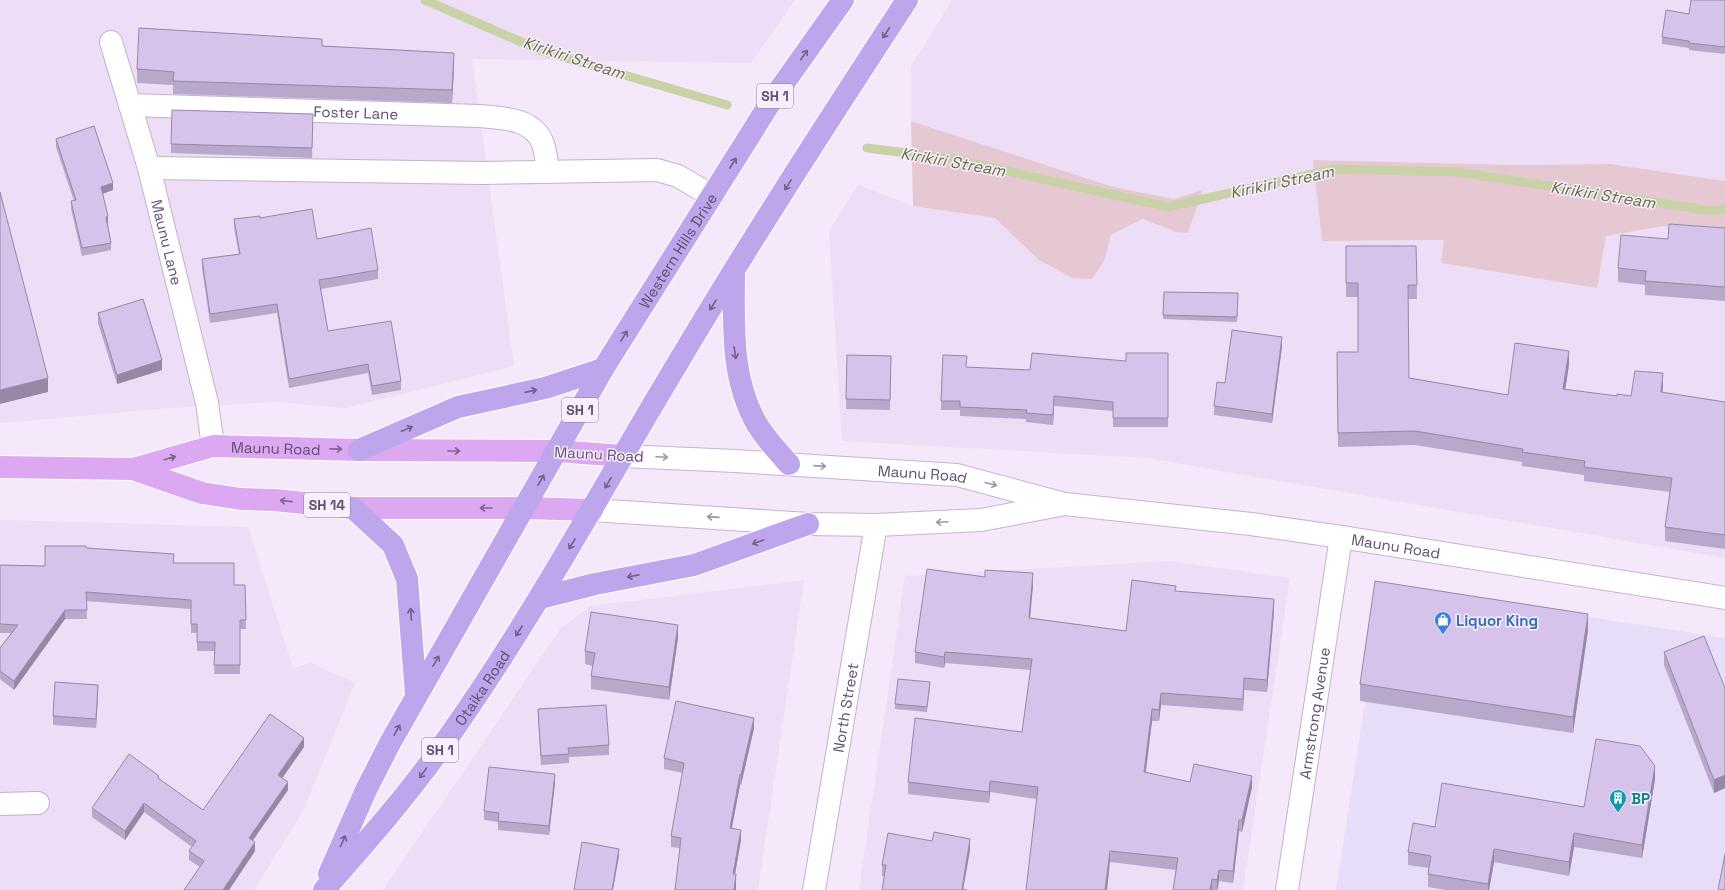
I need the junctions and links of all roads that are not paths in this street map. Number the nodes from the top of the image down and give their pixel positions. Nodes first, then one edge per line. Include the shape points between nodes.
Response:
1 (843, 0) edge
2 (907, 0) edge
3 (111, 42) dead end
4 (130, 105) junction
5 (149, 168) junction
6 (548, 172) junction
7 (712, 196) junction
8 (734, 272) junction
9 (603, 369) junction
10 (213, 446) junction
11 (359, 450) junction
12 (557, 451) junction
13 (624, 456) junction
14 (789, 464) junction
15 (0, 468) edge
16 (133, 470) junction
17 (1065, 504) junction
18 (353, 508) junction
19 (525, 508) junction
20 (592, 510) junction
21 (808, 524) junction
22 (876, 525) junction
23 (1342, 536) junction
24 (540, 598) junction
25 (1725, 598) edge
26 (416, 695) junction
27 (38, 803) dead end
28 (0, 804) edge
29 (323, 890) edge
30 (814, 890) edge
31 (1287, 890) edge

7 -> 1 highway, Western Hills Drive / SH 1 via 772,100
2 -> 8 highway, SH 1
3 - 4 street, Maunu Lane
4 - 5 street, Maunu Lane
4 - 6 street, Foster Lane via 513,119 527,124 543,142
5 - 6 street
5 - 10 street, Maunu Lane via 207,403
6 - 7 street via 657,170 678,176
9 -> 7 highway, Western Hills Drive / SH 1
8 -> 13 highway, SH 1 via 670,375
8 -> 14 highway via 734,347 744,395 758,426
11 -> 9 highway via 458,407 545,388
9 - 12 highway, Western Hills Drive / SH 1
10 -> 11 main road, Maunu Road / SH 14
16 -> 10 main road, Maunu Road / SH 14
11 -> 12 main road, Maunu Road / SH 14
12 - 13 main road, Maunu Road / SH 14
19 -> 12 highway, Western Hills Drive / SH 1
13 -> 14 street, Maunu Road
13 -> 20 highway, SH 1
14 -> 17 street, Maunu Road via 958,476
15 - 16 main road, Maunu Road / SH 14
18 -> 16 main road, Maunu Road / SH 14 via 241,499 202,493
17 -> 22 street, Maunu Road via 981,520
17 - 23 street, Maunu Road
19 -> 18 main road, Maunu Road / SH 14
26 -> 18 highway via 407,579 393,545
19 - 20 main road, Maunu Road / SH 14
26 -> 19 highway, Otaika Road / SH 1
21 -> 20 street, Maunu Road
20 -> 24 highway, Otaika Road / SH 1
21 - 22 street, Maunu Road
21 -> 24 highway via 694,565 595,584
22 - 30 street, North Street
23 - 25 street, Maunu Road
23 - 31 street, Armstrong Avenue
24 -> 29 highway, Otaika Road / SH 1 via 452,732 406,796
29 -> 26 highway, Otaika Road / SH 1 via 366,790
27 - 28 street

